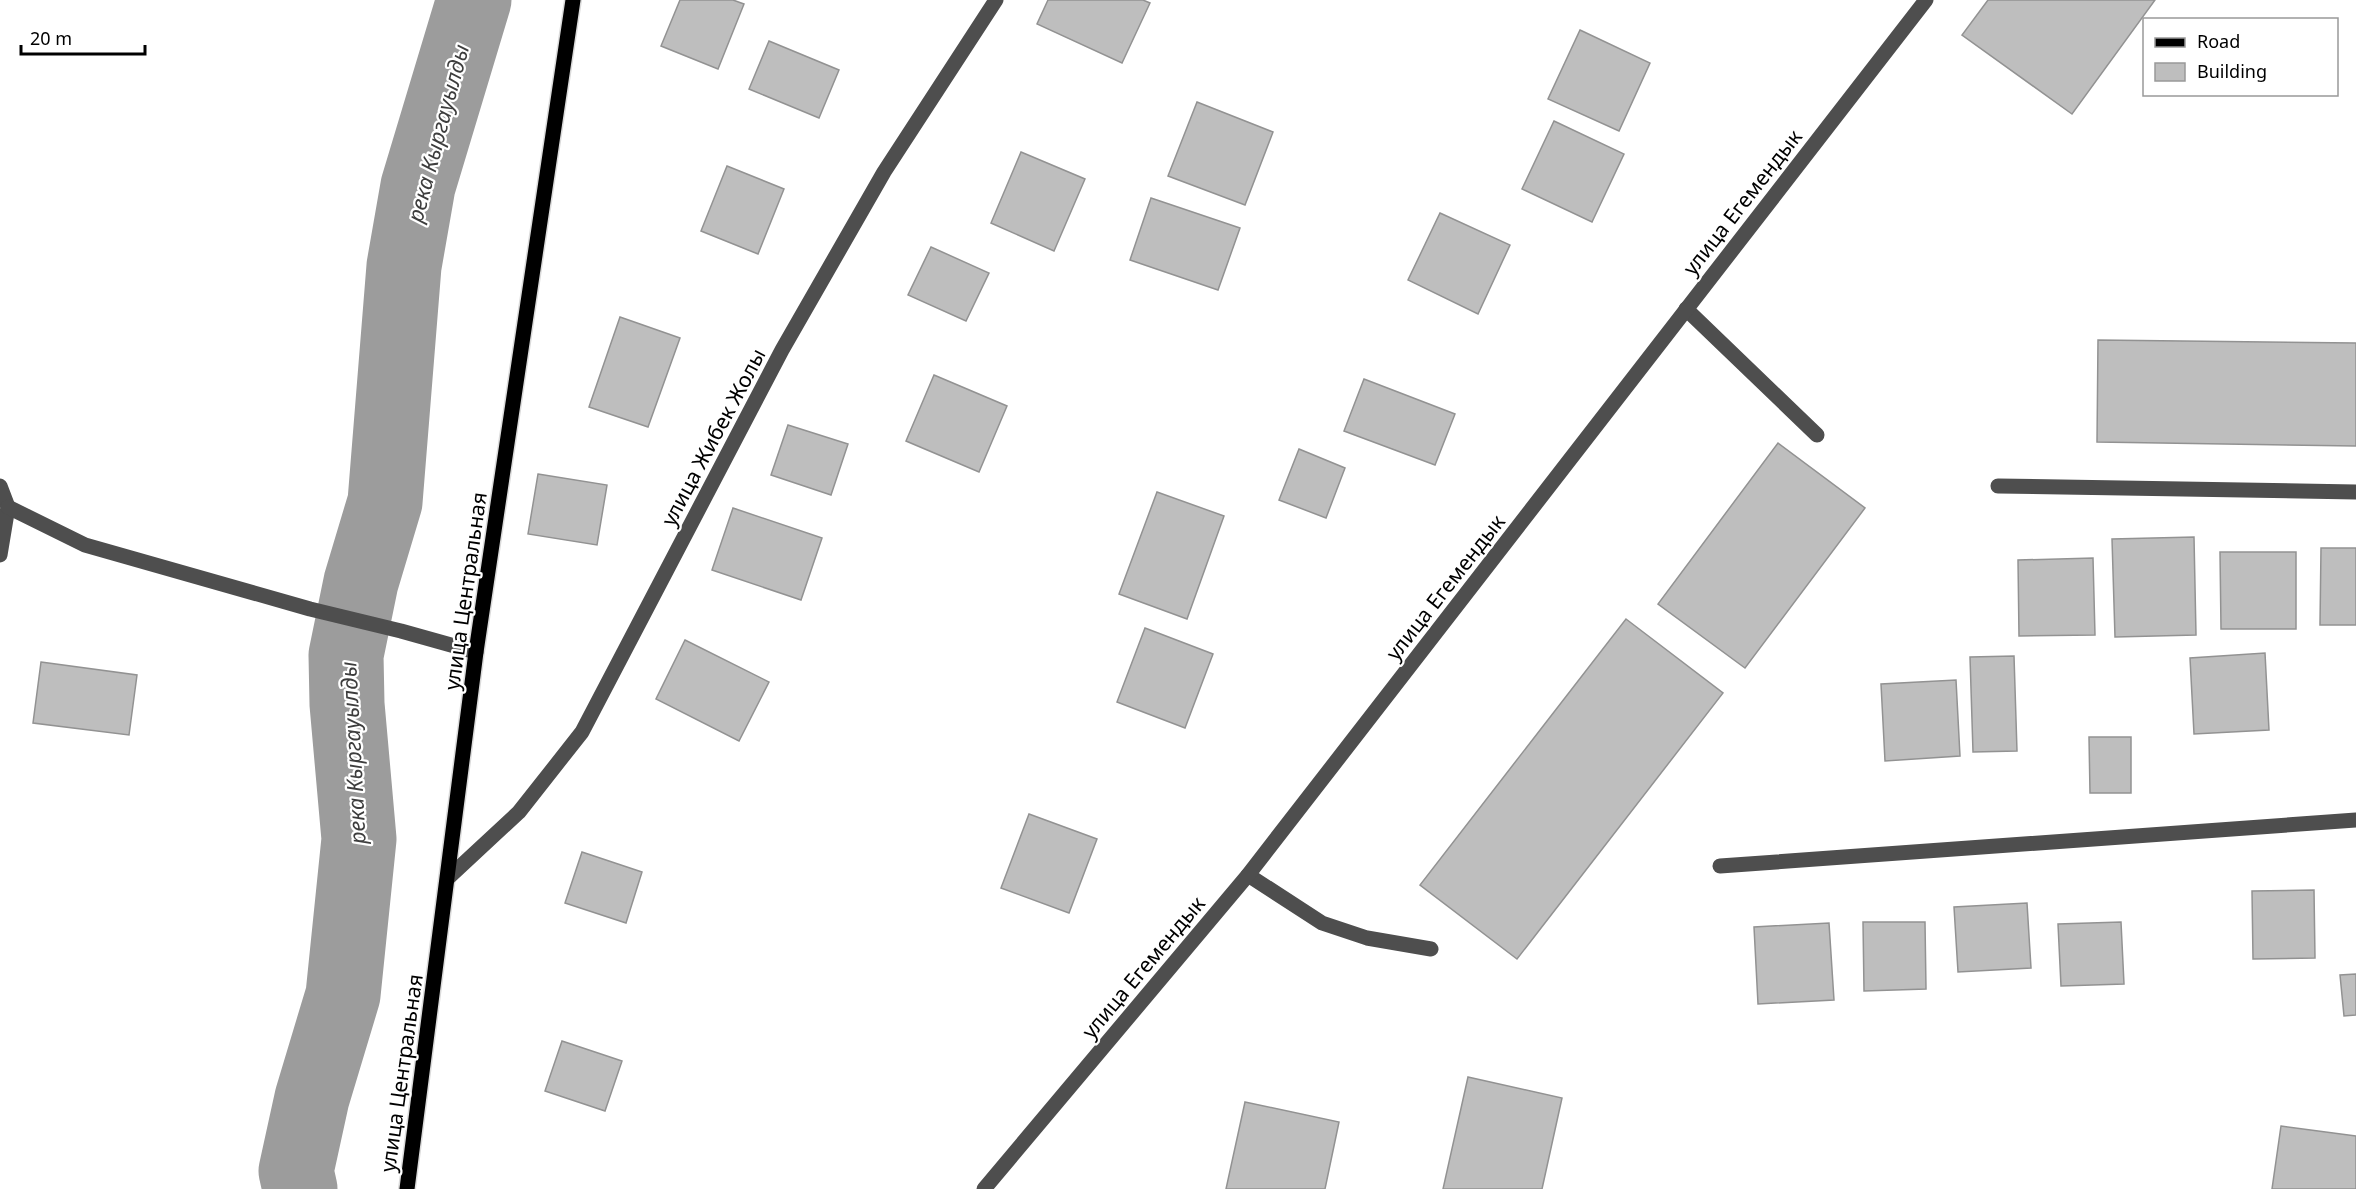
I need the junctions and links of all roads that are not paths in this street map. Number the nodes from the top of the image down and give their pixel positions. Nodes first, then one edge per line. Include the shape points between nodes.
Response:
1 (573, 0) edge
2 (996, 0) edge
3 (1926, 0) edge
4 (1686, 309) junction
5 (1817, 435) dead end
6 (0, 486) edge
7 (1998, 486) dead end
8 (2356, 492) edge
9 (8, 507) junction
10 (0, 555) edge
11 (476, 652) junction
12 (2356, 820) edge
13 (1720, 866) dead end
14 (1248, 875) junction
15 (448, 878) junction
16 (1431, 949) dead end
17 (407, 1189) edge
18 (984, 1189) edge

1 - 11 main road, улица Центральная
2 - 15 street, улица Жибек Жолы via 884,172 782,350 582,732 519,812
3 - 4 street, улица Егемендык
4 - 5 street
4 - 14 street, улица Егемендык
6 - 9 street
7 - 8 street
9 - 10 street
9 - 11 street via 85,545
11 - 15 main road, улица Центральная
12 - 13 street
14 - 16 street via 1322,923 1367,938
14 - 18 street, улица Егемендык
15 - 17 main road, улица Центральная

